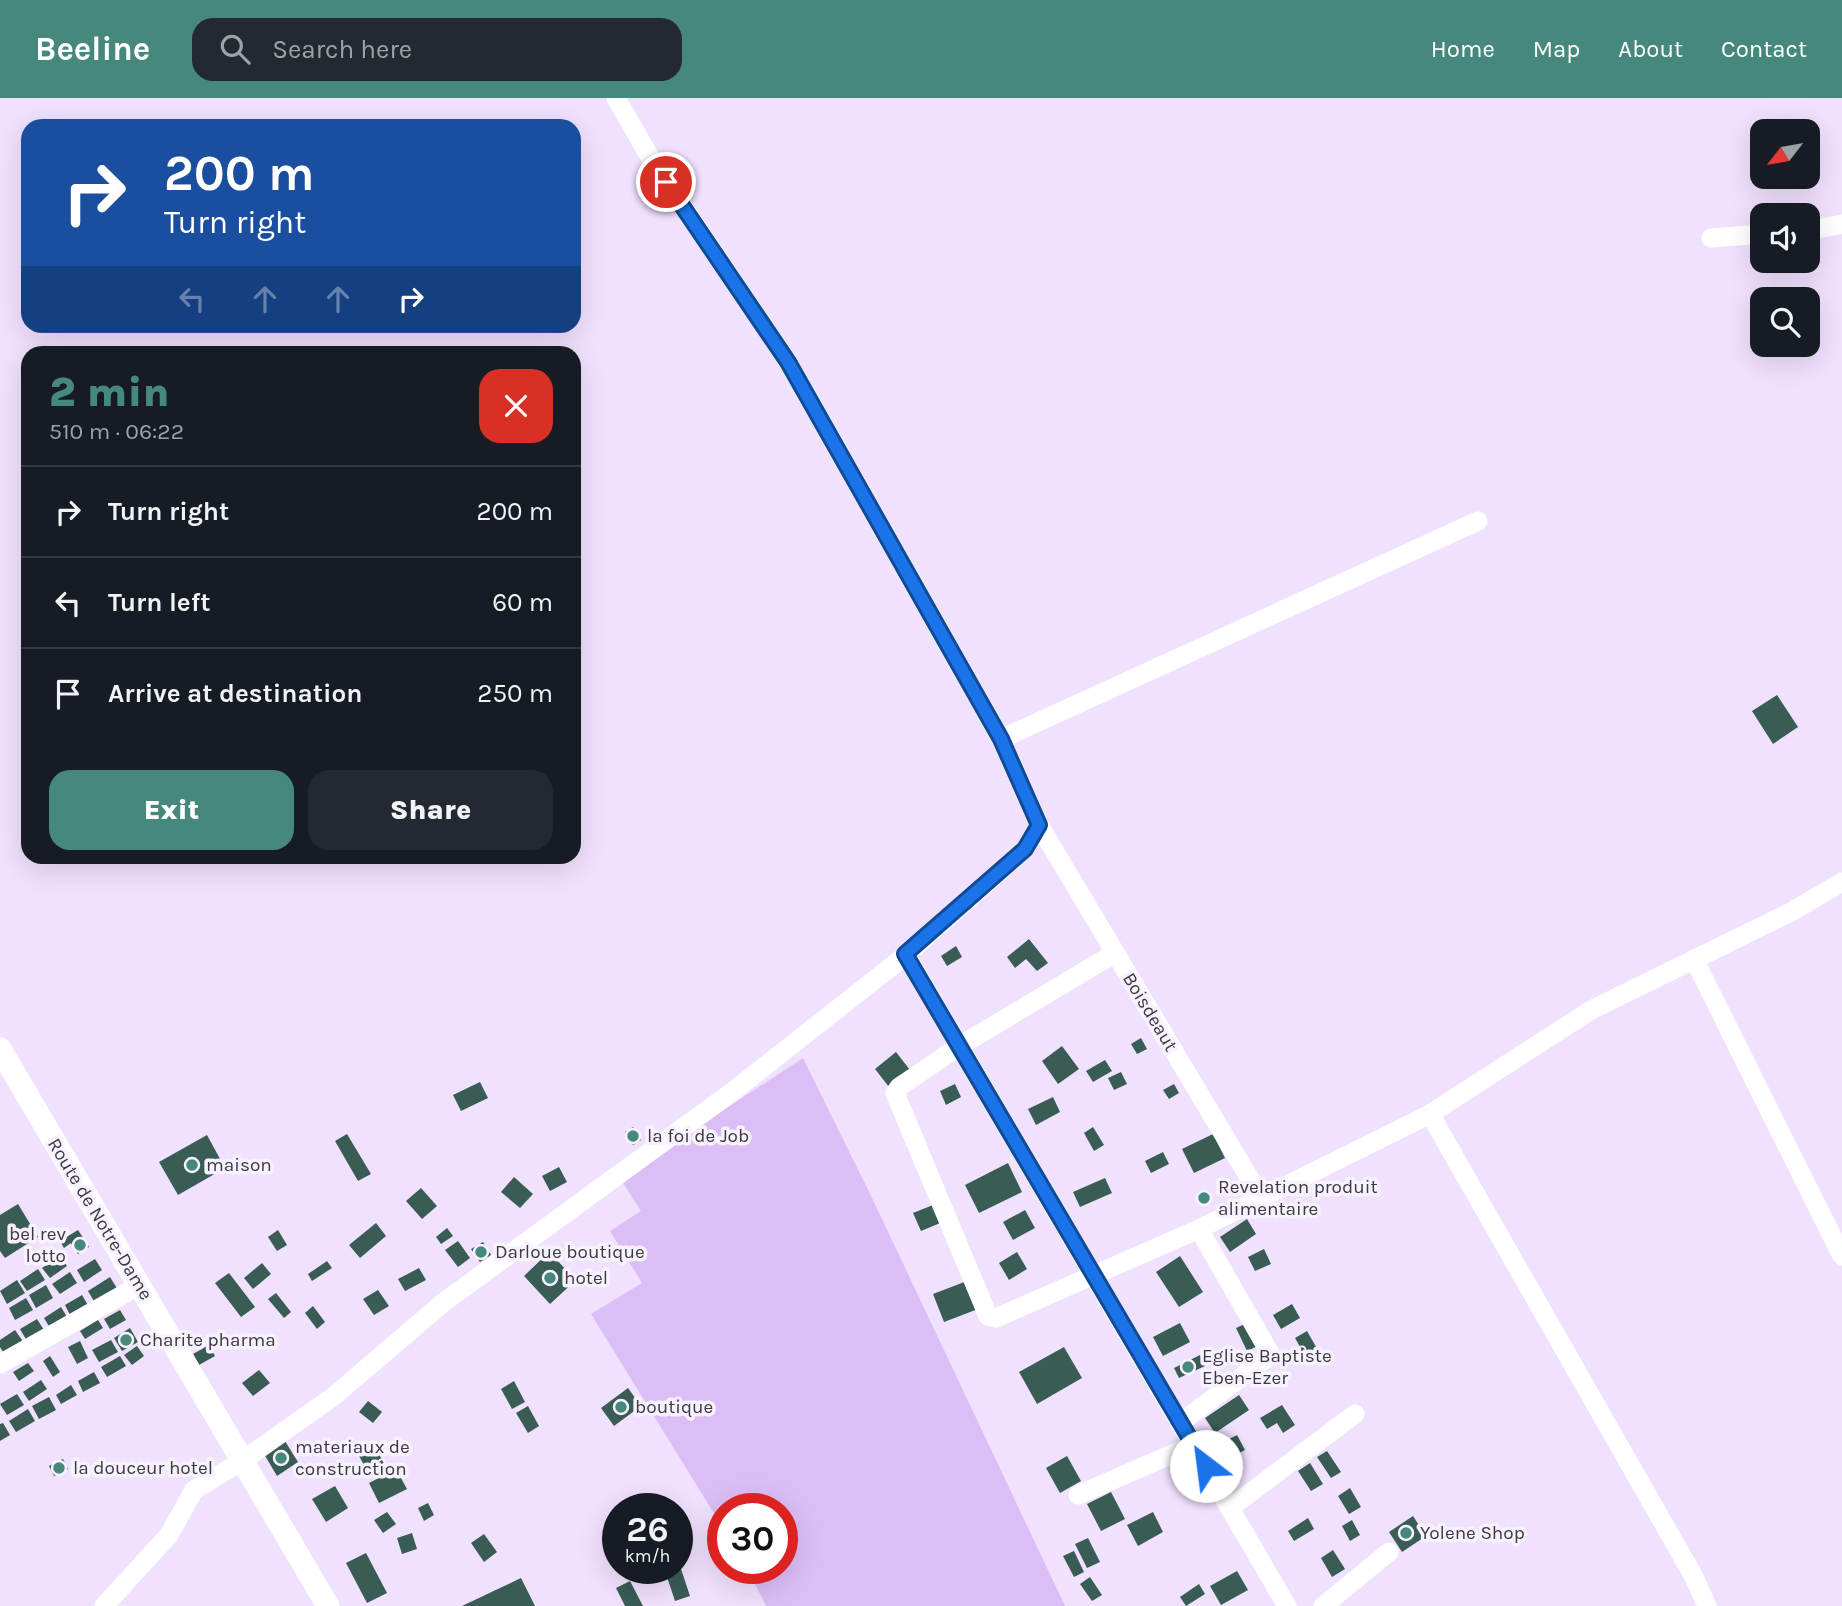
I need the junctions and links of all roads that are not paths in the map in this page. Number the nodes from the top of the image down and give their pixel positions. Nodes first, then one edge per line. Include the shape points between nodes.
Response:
1 (616, 98) edge
2 (1842, 224) edge
3 (1820, 229) edge
4 (1750, 235) edge
5 (1711, 238) dead end
6 (1478, 521) dead end
7 (1001, 739) junction
8 (1039, 825) junction
9 (1842, 882) edge
10 (1115, 953) junction
11 (905, 954) junction
12 (1694, 959) junction
13 (958, 1047) junction
14 (0, 1049) edge
15 (1430, 1114) junction
16 (1262, 1199) junction
17 (1199, 1229) junction
18 (1842, 1256) edge
19 (1093, 1275) junction
20 (140, 1285) junction
21 (0, 1364) edge
22 (1355, 1414) dead end
23 (1180, 1423) junction
24 (1193, 1445) junction
25 (254, 1452) junction
26 (1078, 1495) dead end
27 (1230, 1508) junction
28 (1389, 1552) dead end
29 (104, 1606) edge
30 (328, 1606) edge
31 (1287, 1606) edge
32 (1323, 1606) edge
33 (1707, 1606) edge

1 - 7 street, Boisdeaut via 651,159 788,362
2 - 3 street
4 - 5 street
6 - 7 street
7 - 8 street, Boisdeaut
8 - 10 street, Boisdeaut
8 - 11 street via 1025,849
9 - 12 street
10 - 13 street
10 - 16 street, Boisdeaut
11 - 13 street
11 - 25 street via 732,1092 444,1302 334,1395
12 - 15 street via 1591,1010
12 - 18 street
13 - 19 street
13 - 19 street via 895,1093 988,1316 996,1318
14 - 20 street, Route de Notre-Dame
15 - 16 street
15 - 33 street
16 - 17 street
17 - 19 street
17 - 23 street via 1271,1355
19 - 23 street
20 - 21 street
20 - 25 street, Route de Notre-Dame
22 - 27 street
23 - 24 street
24 - 26 street
24 - 27 street
25 - 29 street via 194,1490 169,1535
25 - 30 street, Route de Notre-Dame
27 - 31 street
28 - 32 street

